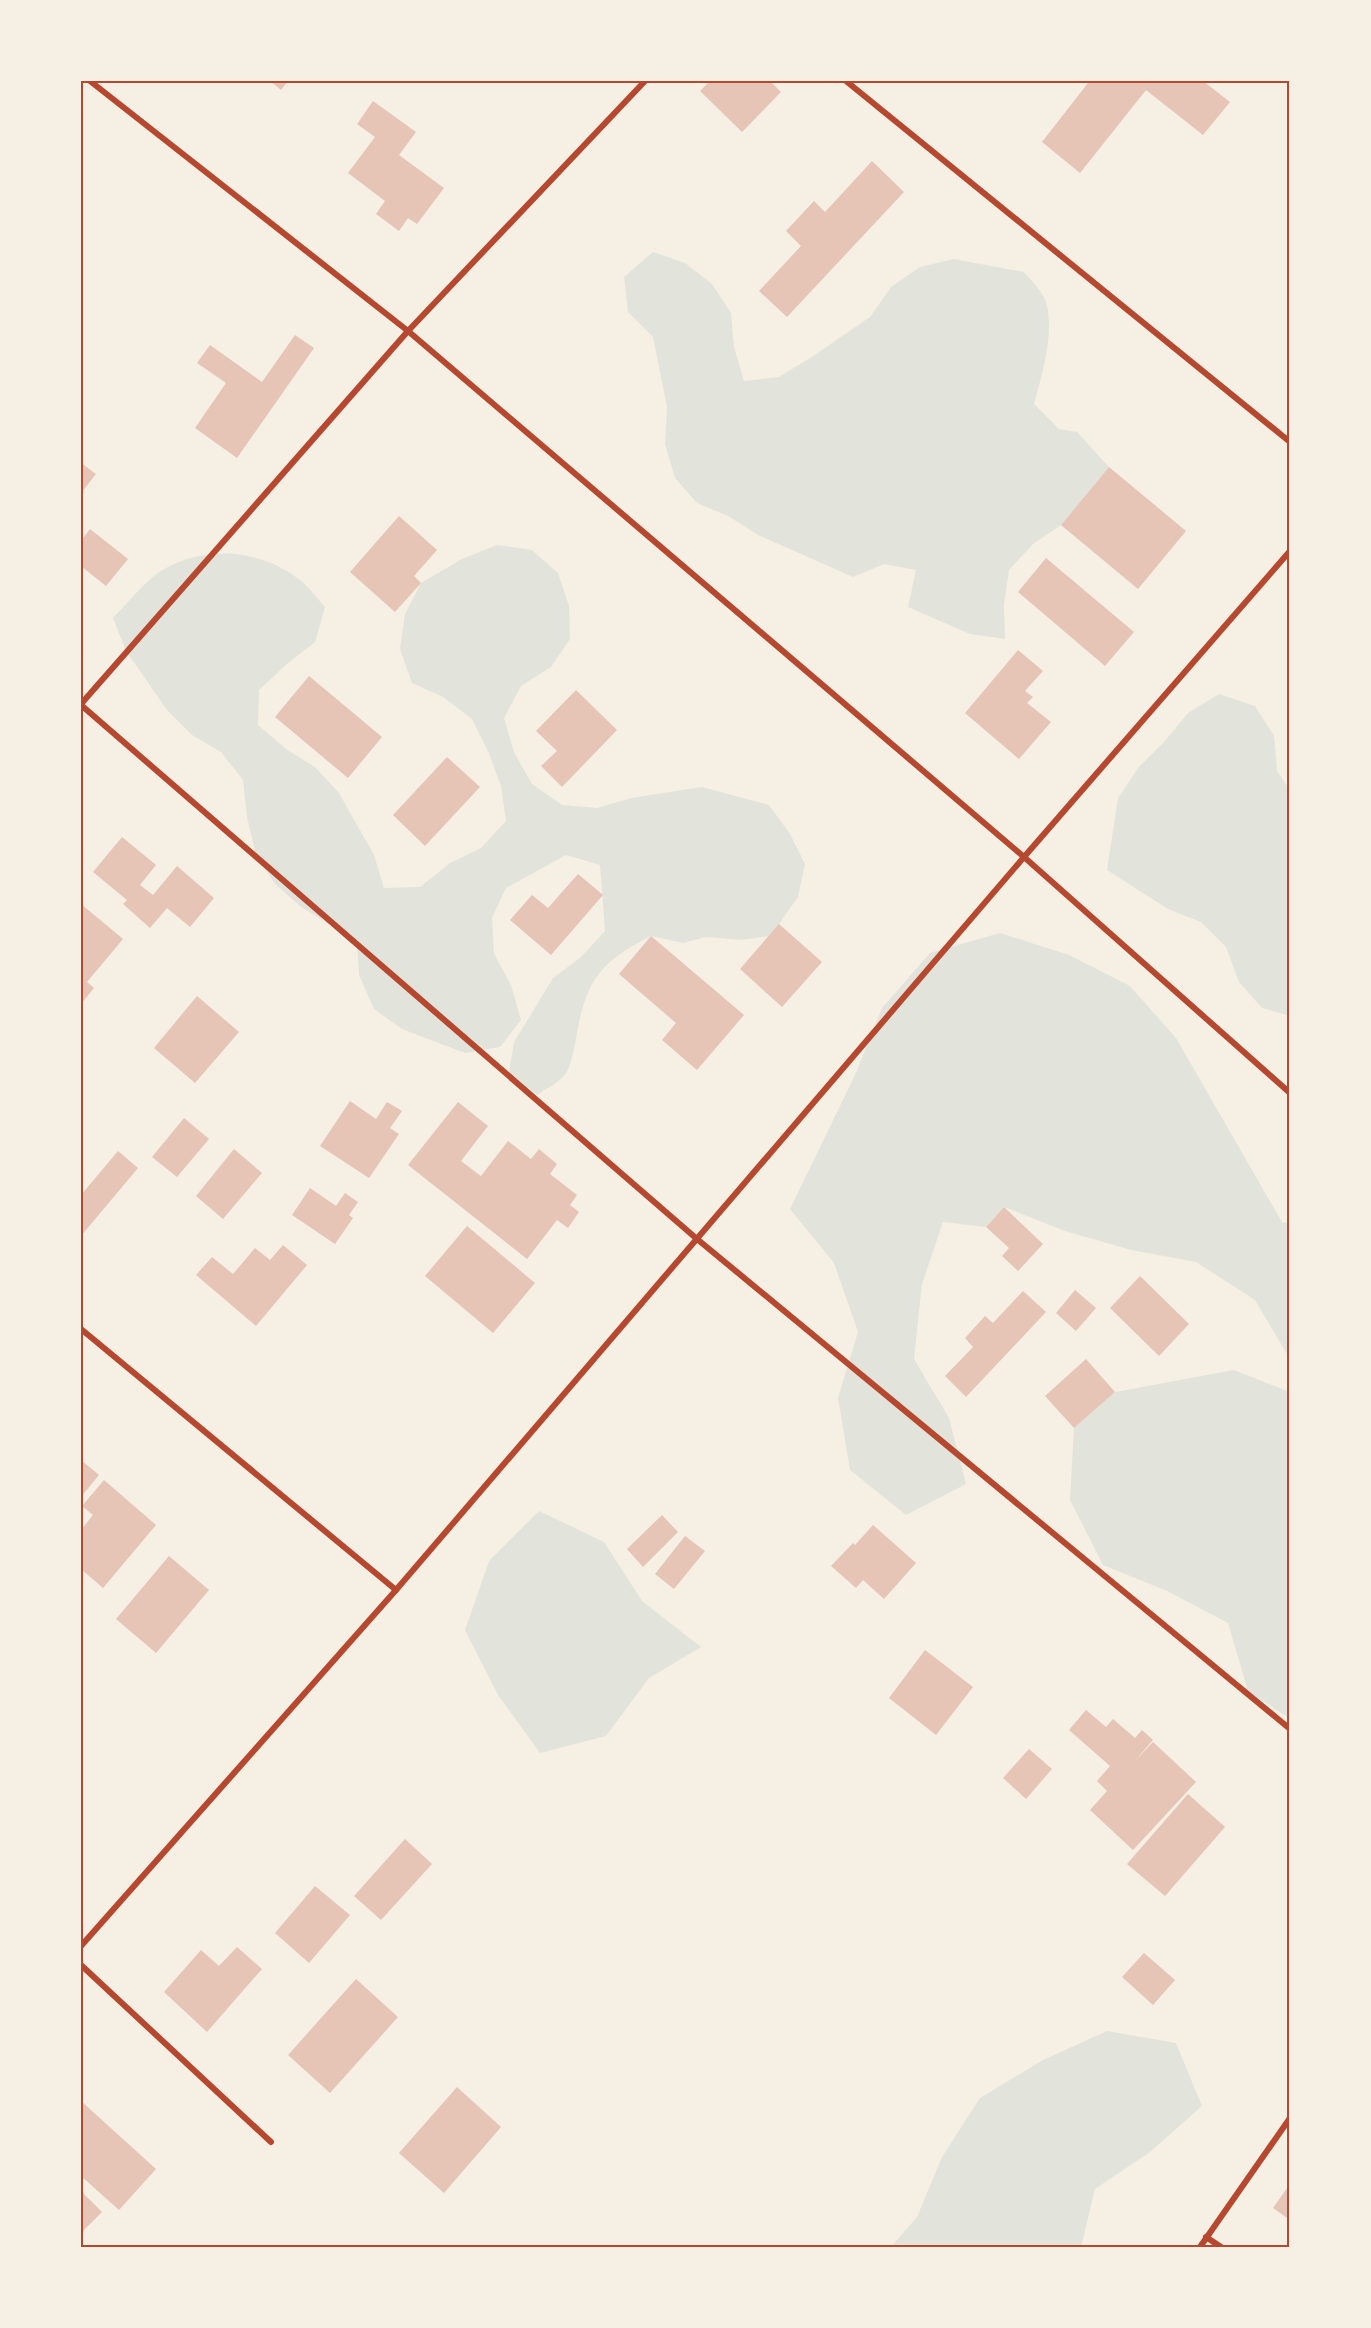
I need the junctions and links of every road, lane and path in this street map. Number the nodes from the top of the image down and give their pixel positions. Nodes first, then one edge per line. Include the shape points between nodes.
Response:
1 (90, 81) edge
2 (645, 81) edge
3 (846, 81) edge
4 (408, 331) junction
5 (1290, 442) edge
6 (1290, 551) edge
7 (81, 704) edge
8 (1024, 857) junction
9 (1290, 1093) edge
10 (697, 1239) junction
11 (82, 1331) edge
12 (396, 1590) junction
13 (1290, 1729) edge
14 (81, 1946) edge
15 (81, 1965) edge
16 (1290, 2118) edge
17 (271, 2142) dead end
18 (1206, 2237) junction
19 (1200, 2247) edge
20 (1221, 2247) edge

1 - 4 street
2 - 4 street
3 - 5 street
4 - 7 street
4 - 8 street
6 - 8 street
7 - 10 street
8 - 9 street
8 - 10 street
10 - 12 street
10 - 13 street
11 - 12 street
12 - 14 street
15 - 17 street
16 - 18 street
18 - 19 street
18 - 20 street

